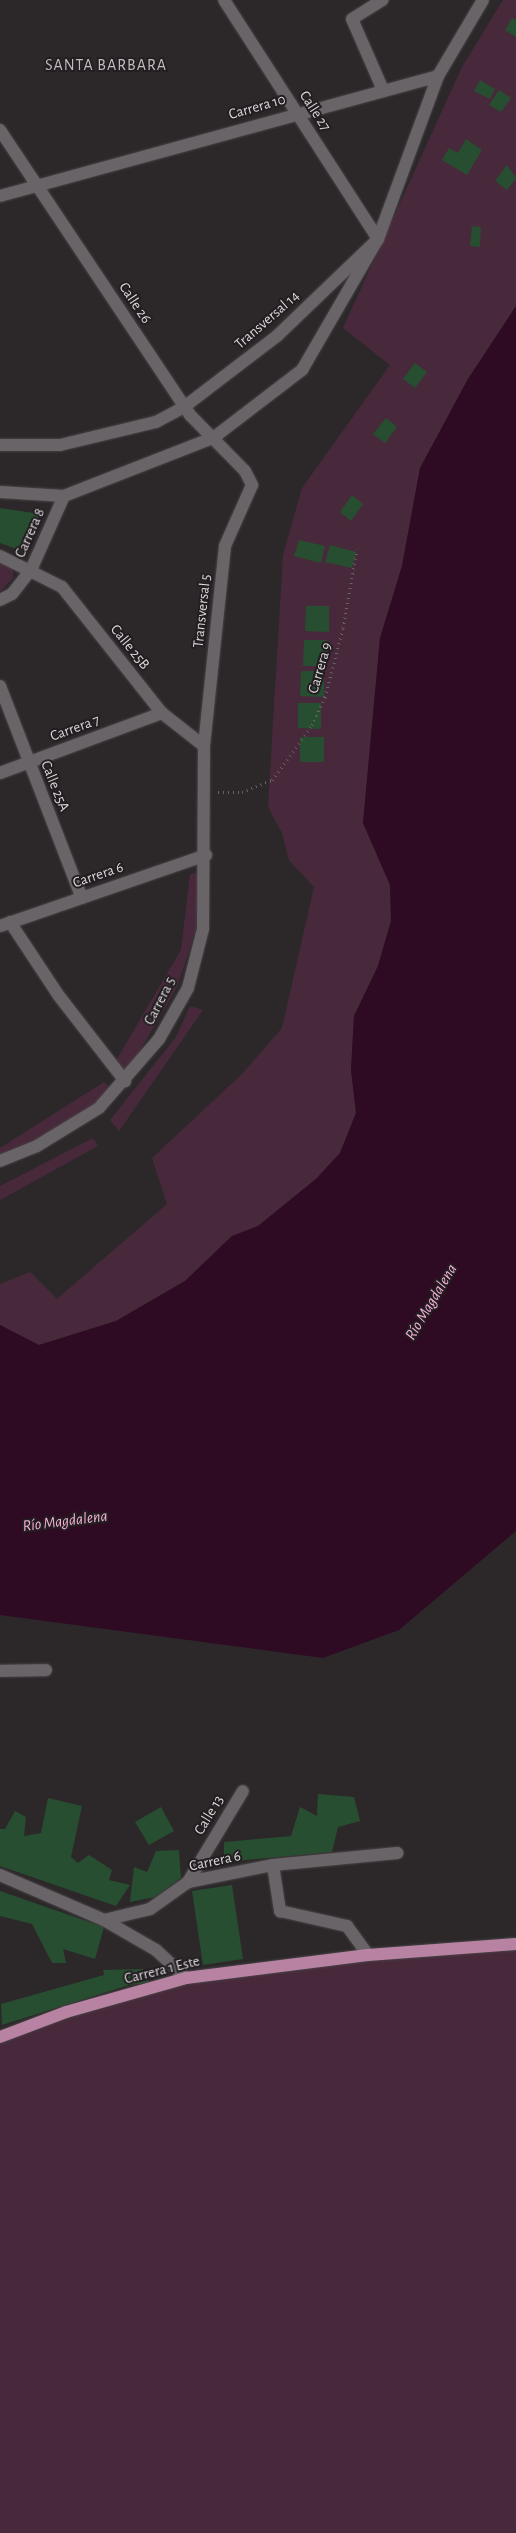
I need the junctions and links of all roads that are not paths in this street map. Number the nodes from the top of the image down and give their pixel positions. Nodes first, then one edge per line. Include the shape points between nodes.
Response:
1 (224, 0) edge
2 (383, 0) edge
3 (483, 0) edge
4 (438, 76) junction
5 (383, 90) junction
6 (297, 112) junction
7 (0, 130) edge
8 (38, 187) junction
9 (0, 196) edge
10 (378, 239) junction
11 (184, 407) junction
12 (212, 438) junction
13 (0, 445) edge
14 (252, 485) joint
15 (0, 492) edge
16 (64, 496) junction
17 (0, 556) edge
18 (31, 570) junction
19 (0, 600) edge
20 (0, 686) edge
21 (162, 713) junction
22 (204, 746) junction
23 (28, 762) junction
24 (0, 773) edge
25 (206, 855) junction
26 (82, 898) junction
27 (5, 924) edge
28 (125, 1081) junction
29 (0, 1161) edge
30 (46, 1670) dead end
31 (0, 1671) edge
32 (243, 1791) dead end
33 (397, 1852) dead end
34 (273, 1865) junction
35 (0, 1875) edge
36 (188, 1882) junction
37 (104, 1920) junction
38 (516, 1944) edge
39 (368, 1955) junction
40 (186, 1978) junction
41 (0, 2037) edge

1 - 6 street, Calle 27
2 - 5 street via 352,19
3 - 4 street
4 - 5 street, Carrera 10
4 - 10 street, Transversal 14
5 - 6 street, Carrera 10
6 - 8 street, Carrera 10
6 - 10 street, Calle 27
7 - 8 street, Calle 26
8 - 9 street, Carrera 10
8 - 11 street, Calle 26
10 - 11 street, Transversal 14 via 278,336
10 - 12 street via 302,370
11 - 12 street, Calle 26
11 - 13 street, Transversal 14 via 156,422 60,445
12 - 14 street, Calle 26 via 245,471
12 - 16 street
14 - 22 street, Transversal 5 via 225,546
15 - 16 street
16 - 18 street, Carrera 8
17 - 18 street
18 - 19 street, Carrera 8 via 12,594
18 - 21 street, Calle 25B via 62,587
20 - 23 street, Calle 25A
21 - 22 street, Calle 25B
21 - 23 street, Carrera 7
22 - 25 street, Carrera 5 via 202,792
23 - 24 street, Carrera 7
23 - 26 street, Calle 25A
25 - 26 street, Carrera 6
25 - 28 street, Carrera 5 via 204,930 188,988 159,1040
26 - 27 street, Carrera 6
27 - 28 street
28 - 29 street, Carrera 5 via 99,1108 37,1146
30 - 31 street
32 - 36 street, Calle 13
33 - 34 street, Carrera 6
34 - 36 street, Carrera 6
34 - 39 street via 280,1911 347,1926
35 - 37 street
36 - 37 street, Carrera 6 via 150,1909
37 - 40 street via 156,1950
38 - 39 main road, Carrera 1 Este
39 - 40 main road, Carrera 1 Este
40 - 41 main road, Carrera 1 Este via 66,2012

